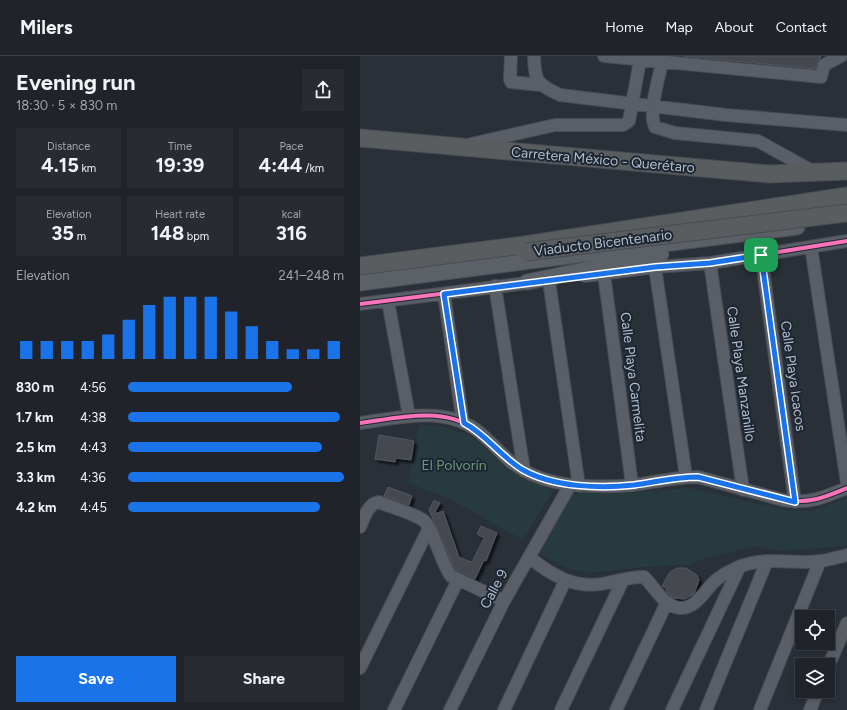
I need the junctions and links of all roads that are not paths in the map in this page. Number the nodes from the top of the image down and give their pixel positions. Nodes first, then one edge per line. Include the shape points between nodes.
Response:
1 (511, 56) edge
2 (534, 56) edge
3 (604, 56) edge
4 (841, 56) edge
5 (640, 60) junction
6 (662, 62) junction
7 (540, 85) junction
8 (632, 104) junction
9 (654, 107) junction
10 (847, 125) edge
11 (360, 138) edge
12 (460, 147) junction
13 (847, 164) edge
14 (847, 171) edge
15 (815, 173) junction
16 (847, 211) edge
17 (634, 228) junction
18 (773, 231) junction
19 (722, 237) junction
20 (847, 241) edge
21 (811, 247) junction
22 (761, 255) junction
23 (710, 263) junction
24 (360, 266) edge
25 (655, 267) junction
26 (604, 274) junction
27 (360, 275) edge
28 (549, 281) junction
29 (527, 282) junction
30 (360, 283) edge
31 (495, 286) junction
32 (444, 294) junction
33 (388, 301) junction
34 (360, 304) edge
35 (409, 416) junction
36 (360, 423) edge
37 (464, 423) junction
38 (524, 471) junction
39 (686, 477) junction
40 (847, 483) edge
41 (574, 485) junction
42 (632, 485) junction
43 (847, 488) edge
44 (743, 490) junction
45 (795, 502) junction
46 (360, 527) edge
47 (429, 528) junction
48 (847, 555) edge
49 (529, 557) junction
50 (767, 560) junction
51 (820, 562) junction
52 (740, 566) junction
53 (458, 580) junction
54 (564, 580) junction
55 (623, 580) junction
56 (504, 601) junction
57 (667, 602) junction
58 (847, 623) edge
59 (832, 658) edge
60 (360, 668) edge
61 (815, 698) edge
62 (394, 710) edge
63 (450, 710) edge
64 (504, 710) edge
65 (561, 710) edge
66 (616, 710) edge
67 (672, 710) edge
68 (706, 710) edge
69 (760, 710) edge
70 (810, 710) edge

1 - 7 street via 511,82
2 - 7 street via 534,72
3 - 5 street
4 - 6 street via 824,65 821,77
5 - 6 street
5 - 8 street
6 - 9 street
7 - 8 street via 560,95
8 - 9 street
8 - 12 street via 629,121 623,125 555,125
9 - 10 street
9 - 15 street via 652,120 655,126 675,133 758,141
11 - 12 highway, Carretera México - Querétaro
12 - 15 highway, Carretera México - Querétaro via 769,174
13 - 15 highway
14 - 15 highway, Carretera México - Querétaro
16 - 17 highway
16 - 18 main road
16 - 27 highway, Viaducto Bicentenario, bridge
17 - 18 highway
17 - 24 highway
18 - 19 main road
19 - 29 main road via 661,254
19 - 30 main road
20 - 21 street
21 - 22 street
21 - 40 street
22 - 23 street
22 - 45 street, Calle Playa Icacos
23 - 25 street
23 - 44 street, Calle Playa Manzanillo
25 - 26 street
25 - 39 street
26 - 28 street
26 - 42 street, Calle Playa Carmelita
28 - 29 street
28 - 41 street
29 - 31 street
31 - 32 street
31 - 38 street
32 - 33 street
32 - 37 street
33 - 34 street
33 - 35 street
35 - 36 street
35 - 37 street via 435,416
37 - 38 street via 484,436
38 - 41 street via 555,482
39 - 42 street
39 - 44 street via 698,477
41 - 42 street
41 - 49 street, Calle 9
43 - 45 street via 822,499
44 - 45 street
46 - 47 street via 371,505 379,502 423,520
47 - 53 street via 446,570
47 - 60 street
48 - 51 street
49 - 54 street via 543,569
49 - 56 street, Calle 9
50 - 51 street
50 - 52 street
50 - 68 street
51 - 69 street
52 - 57 street via 714,581 697,601 689,606 681,608
52 - 67 street
53 - 56 street
53 - 62 street
54 - 55 street via 584,585 598,585
54 - 64 street
55 - 57 street via 644,577
55 - 65 street
56 - 63 street, Calle 9
57 - 66 street
58 - 59 street
61 - 70 street

